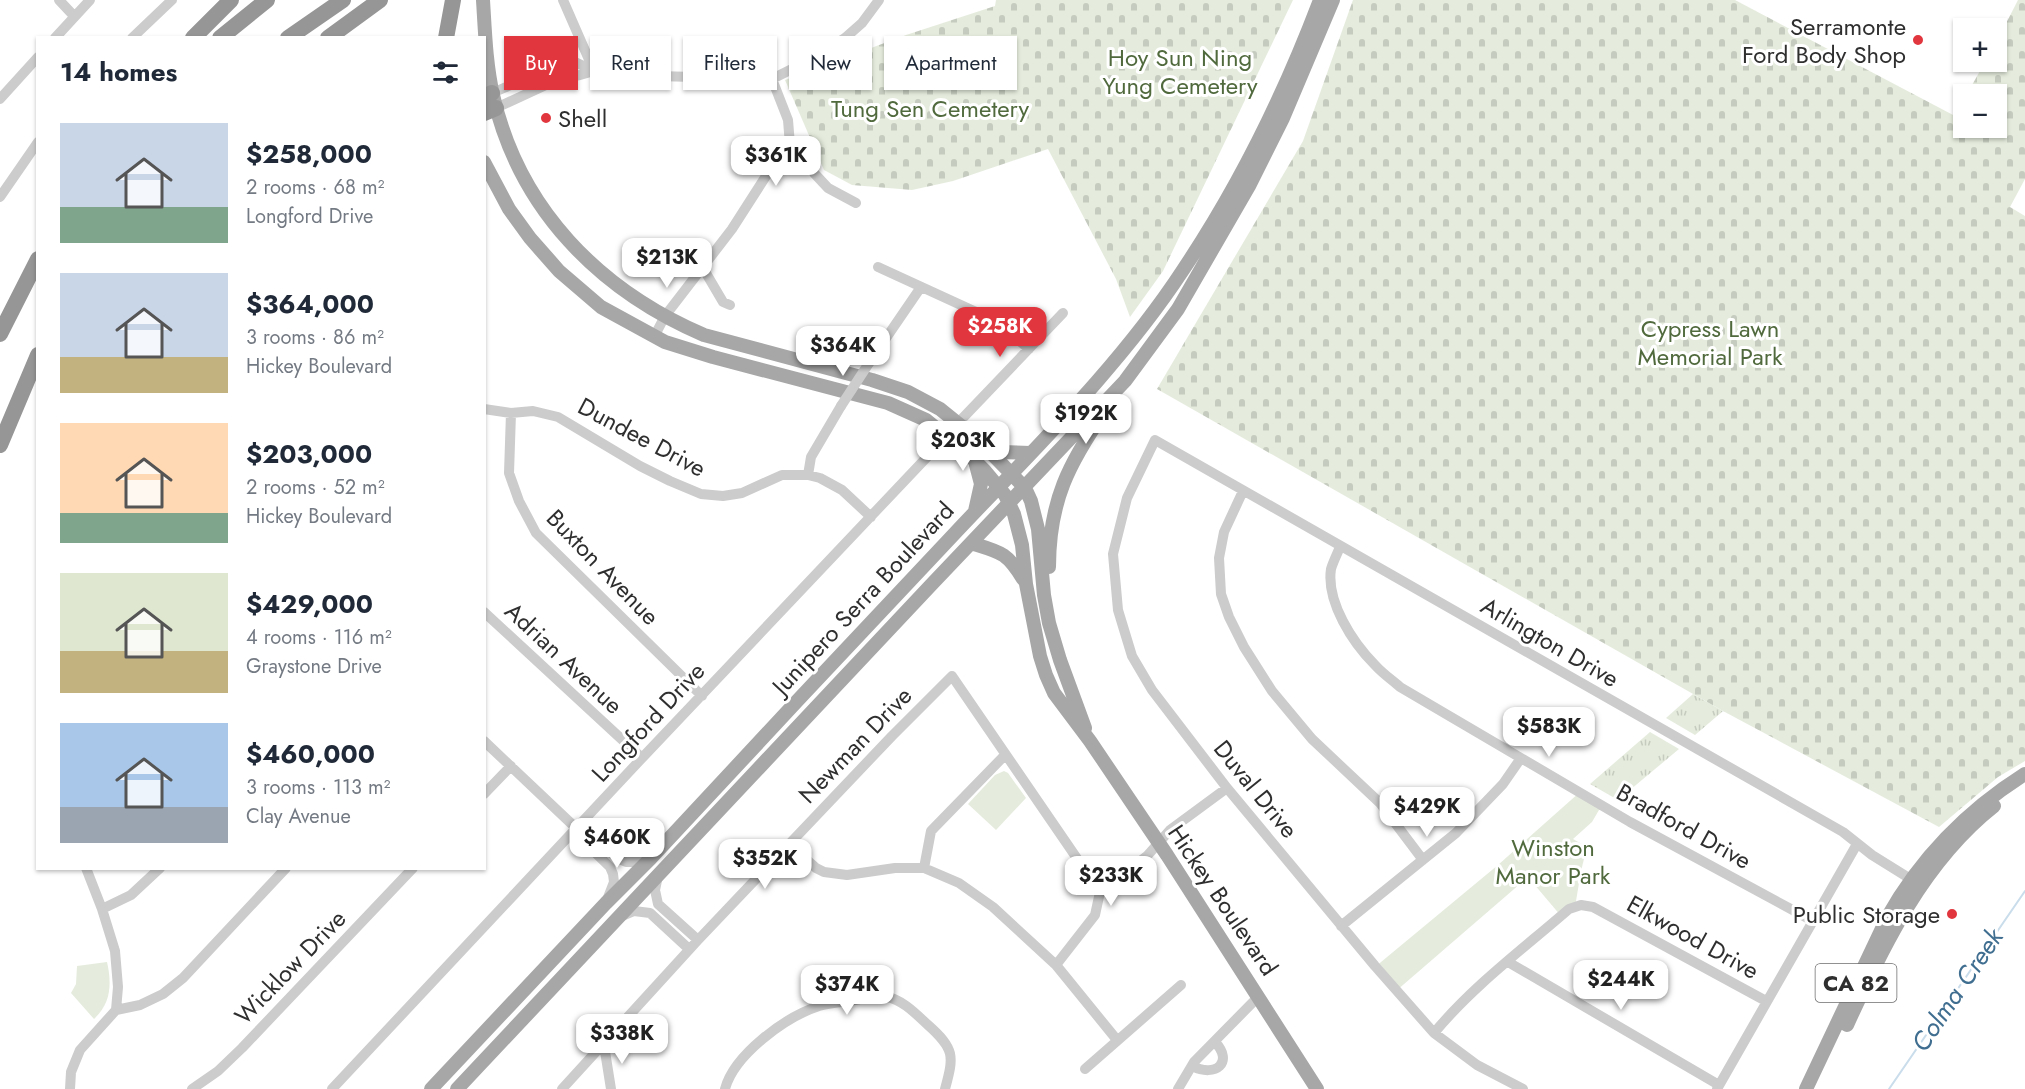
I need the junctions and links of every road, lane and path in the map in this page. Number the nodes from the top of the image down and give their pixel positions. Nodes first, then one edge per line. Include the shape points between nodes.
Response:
1 (59, 0) edge
2 (90, 0) edge
3 (172, 0) edge
4 (231, 0) edge
5 (267, 0) edge
6 (343, 0) edge
7 (380, 0) edge
8 (453, 0) edge
9 (483, 0) edge
10 (563, 0) edge
11 (879, 0) edge
12 (1320, 0) edge
13 (1333, 0) edge
14 (74, 16) junction
15 (57, 36) edge
16 (134, 36) edge
17 (195, 36) edge
18 (222, 36) edge
19 (291, 36) edge
20 (331, 36) edge
21 (446, 36) edge
22 (455, 36) edge
23 (485, 36) edge
24 (486, 52) edge
25 (36, 59) edge
26 (590, 62) edge
27 (590, 69) edge
28 (777, 76) edge
29 (776, 90) edge
30 (0, 99) edge
31 (489, 103) edge
32 (36, 145) edge
33 (790, 145) junction
34 (486, 166) edge
35 (0, 197) edge
36 (856, 203) dead end
37 (36, 263) edge
38 (878, 267) dead end
39 (703, 268) junction
40 (921, 287) junction
41 (730, 305) dead end
42 (1063, 313) dead end
43 (665, 316) junction
44 (0, 334) edge
45 (654, 337) junction
46 (1029, 349) junction
47 (36, 360) edge
48 (1125, 381) junction
49 (36, 383) edge
50 (486, 409) edge
51 (511, 412) junction
52 (11, 419) junction
53 (958, 423) junction
54 (946, 437) junction
55 (1155, 440) joint
56 (0, 445) edge
57 (988, 449) junction
58 (1030, 453) junction
59 (974, 461) junction
60 (1011, 474) junction
61 (808, 475) junction
62 (999, 487) junction
63 (1025, 488) junction
64 (1243, 491) junction
65 (1010, 503) junction
66 (974, 513) junction
67 (871, 517) junction
68 (971, 543) junction
69 (1340, 547) junction
70 (1026, 584) junction
71 (1045, 605) junction
72 (486, 614) edge
73 (702, 696) junction
74 (1090, 741) junction
75 (486, 743) edge
76 (1005, 754) junction
77 (642, 758) junction
78 (1521, 758) junction
79 (511, 766) junction
80 (2025, 774) edge
81 (2025, 783) edge
82 (1227, 788) junction
83 (486, 792) edge
84 (577, 829) junction
85 (1158, 843) junction
86 (789, 844) junction
87 (1857, 844) junction
88 (651, 858) junction
89 (1423, 860) junction
90 (924, 868) junction
91 (87, 870) edge
92 (158, 870) edge
93 (284, 870) edge
94 (411, 870) edge
95 (657, 876) junction
96 (1917, 882) junction
97 (1100, 892) junction
98 (606, 903) junction
99 (102, 909) junction
100 (619, 917) junction
101 (1813, 921) junction
102 (1341, 926) junction
103 (698, 940) junction
104 (689, 949) junction
105 (1508, 962) junction
106 (1056, 965) junction
107 (1181, 985) dead end
108 (1259, 996) junction
109 (1766, 1001) junction
110 (116, 1010) junction
111 (1434, 1034) junction
112 (1117, 1040) junction
113 (1215, 1042) junction
114 (604, 1045) junction
115 (1192, 1066) junction
116 (1085, 1069) dead end
117 (1718, 1087) edge
118 (1316, 1088) edge
119 (70, 1089) edge
120 (192, 1089) edge
121 (332, 1089) edge
122 (430, 1089) edge
123 (457, 1089) edge
124 (562, 1089) edge
125 (611, 1089) edge
126 (725, 1089) edge
127 (945, 1089) edge
128 (1178, 1089) edge
129 (1523, 1089) edge
130 (1806, 1089) edge
131 (1816, 1089) edge

1 - 14 street
2 - 14 street
3 - 16 street
4 - 17 highway
5 - 18 highway
6 - 19 highway
7 - 20 highway
8 - 21 highway
8 - 22 main road
9 - 23 main road, Hickey Boulevard
10 - 26 street
11 - 28 street via 845,39
12 - 58 main road, Junipero Serra Boulevard via 1255,150 1220,213 1182,272 1121,353
13 - 48 main road, Junipero Serra Boulevard via 1288,108 1240,202 1178,309
14 - 15 street
24 - 31 main road, Hickey Boulevard
25 - 30 street
27 - 31 street via 575,62 564,63
29 - 33 street via 788,120
31 - 43 main road, Hickey Boulevard via 536,199 563,235 619,288
32 - 35 street
33 - 36 street via 803,152 828,188
33 - 39 street
34 - 45 main road, Hickey Boulevard via 512,214 549,261 602,307
37 - 44 highway
38 - 40 street
39 - 41 street via 723,302
39 - 43 street
40 - 46 street via 994,321
40 - 61 street, bridge via 841,406 811,457
42 - 46 street
43 - 45 street
43 - 53 main road, Hickey Boulevard via 728,343 899,389 940,409
45 - 54 main road, Hickey Boulevard via 888,404 926,420
46 - 53 street
47 - 52 highway
48 - 63 main road, Junipero Serra Boulevard
48 - 71 main road via 1082,444 1060,489 1050,536
49 - 52 highway
50 - 51 street, Dundee Drive
51 - 61 street, Dundee Drive via 533,411 558,417 640,466 701,494 742,493 782,475
51 - 73 street, Buxton Avenue via 509,473 536,533
52 - 56 highway
53 - 57 main road, Hickey Boulevard
54 - 59 main road, Hickey Boulevard
54 - 67 street, Longford Drive
55 - 64 street, Arlington Drive
55 - 82 street, Duval Drive via 1127,498 1113,554 1118,610 1132,656 1147,682
57 - 58 main road
57 - 60 main road, Hickey Boulevard
58 - 60 main road, Junipero Serra Boulevard
59 - 62 main road, Hickey Boulevard
59 - 66 main road via 981,484
60 - 62 main road, Junipero Serra Boulevard
60 - 63 main road, Hickey Boulevard
61 - 67 street, Dundee Drive via 836,486
62 - 65 main road, Hickey Boulevard
62 - 66 main road, Junipero Serra Boulevard
63 - 65 main road, Junipero Serra Boulevard
63 - 71 main road, Hickey Boulevard via 1036,519
64 - 69 street, Arlington Drive
64 - 89 street via 1224,532 1219,558 1221,594 1229,617 1272,691 1312,739 1380,803
65 - 68 main road, Junipero Serra Boulevard
65 - 70 main road, Hickey Boulevard via 1019,530
66 - 88 main road, Junipero Serra Boulevard
67 - 73 street, Longford Drive
68 - 70 main road via 1002,553
68 - 95 main road, Junipero Serra Boulevard
69 - 78 street, Bradford Drive via 1331,569 1331,589 1346,627 1374,665 1400,687
69 - 87 street, Arlington Drive via 1843,832
70 - 74 main road, Hickey Boulevard via 1046,675
71 - 74 main road, Hickey Boulevard via 1057,651
72 - 77 street, Adrian Avenue
73 - 77 street, Longford Drive
74 - 85 main road, Hickey Boulevard
75 - 79 street
76 - 86 street, Newman Drive via 952,676
76 - 90 street via 931,831
76 - 97 street, Newman Drive
77 - 84 street, Longford Drive
78 - 89 street via 1486,804
78 - 101 street, Bradford Drive
79 - 83 street
79 - 84 street
80 - 96 main road, CA 82 via 1943,840
81 - 96 main road, CA 82 via 1972,825
82 - 85 street
82 - 102 street, Duval Drive
84 - 88 street via 589,831 619,859 632,862
84 - 98 street via 581,839 613,874
84 - 121 street, Longford Drive
85 - 97 street
85 - 108 main road, Hickey Boulevard
86 - 90 street via 824,872 847,875
86 - 103 street, Newman Drive
87 - 96 street, Arlington Drive
87 - 101 street
88 - 98 main road, Junipero Serra Boulevard
89 - 102 street
90 - 106 street via 959,883 993,907
91 - 99 street
92 - 99 street via 131,895
93 - 110 street via 164,994
94 - 120 street, Wicklow Drive via 242,1048
95 - 100 main road, Junipero Serra Boulevard
95 - 103 street via 658,904
96 - 130 main road, CA 82 via 1887,918
96 - 131 main road, CA 82
97 - 106 street via 1095,915
98 - 122 main road, Junipero Serra Boulevard
99 - 110 street via 115,951
100 - 104 street via 634,911 650,913
100 - 123 main road, Junipero Serra Boulevard
101 - 109 street
102 - 111 street, Duval Drive
103 - 104 street, Newman Drive
104 - 114 street, Newman Drive
105 - 109 street, Elkwood Drive via 1569,909 1581,905 1593,907
105 - 111 street, Elkwood Drive via 1453,1011
105 - 117 street
106 - 112 street
107 - 112 street
108 - 113 street
108 - 118 main road, Hickey Boulevard
109 - 117 street
110 - 119 street via 80,1050 71,1072
111 - 129 street, Duval Drive via 1477,1065
112 - 116 street
113 - 115 street
113 - 115 street via 1222,1056 1219,1067 1206,1072
114 - 124 street, Newman Drive
114 - 125 street
115 - 128 street
126 - 127 street via 733,1069 766,1035 819,1006 875,996 906,1006 944,1039 952,1063

